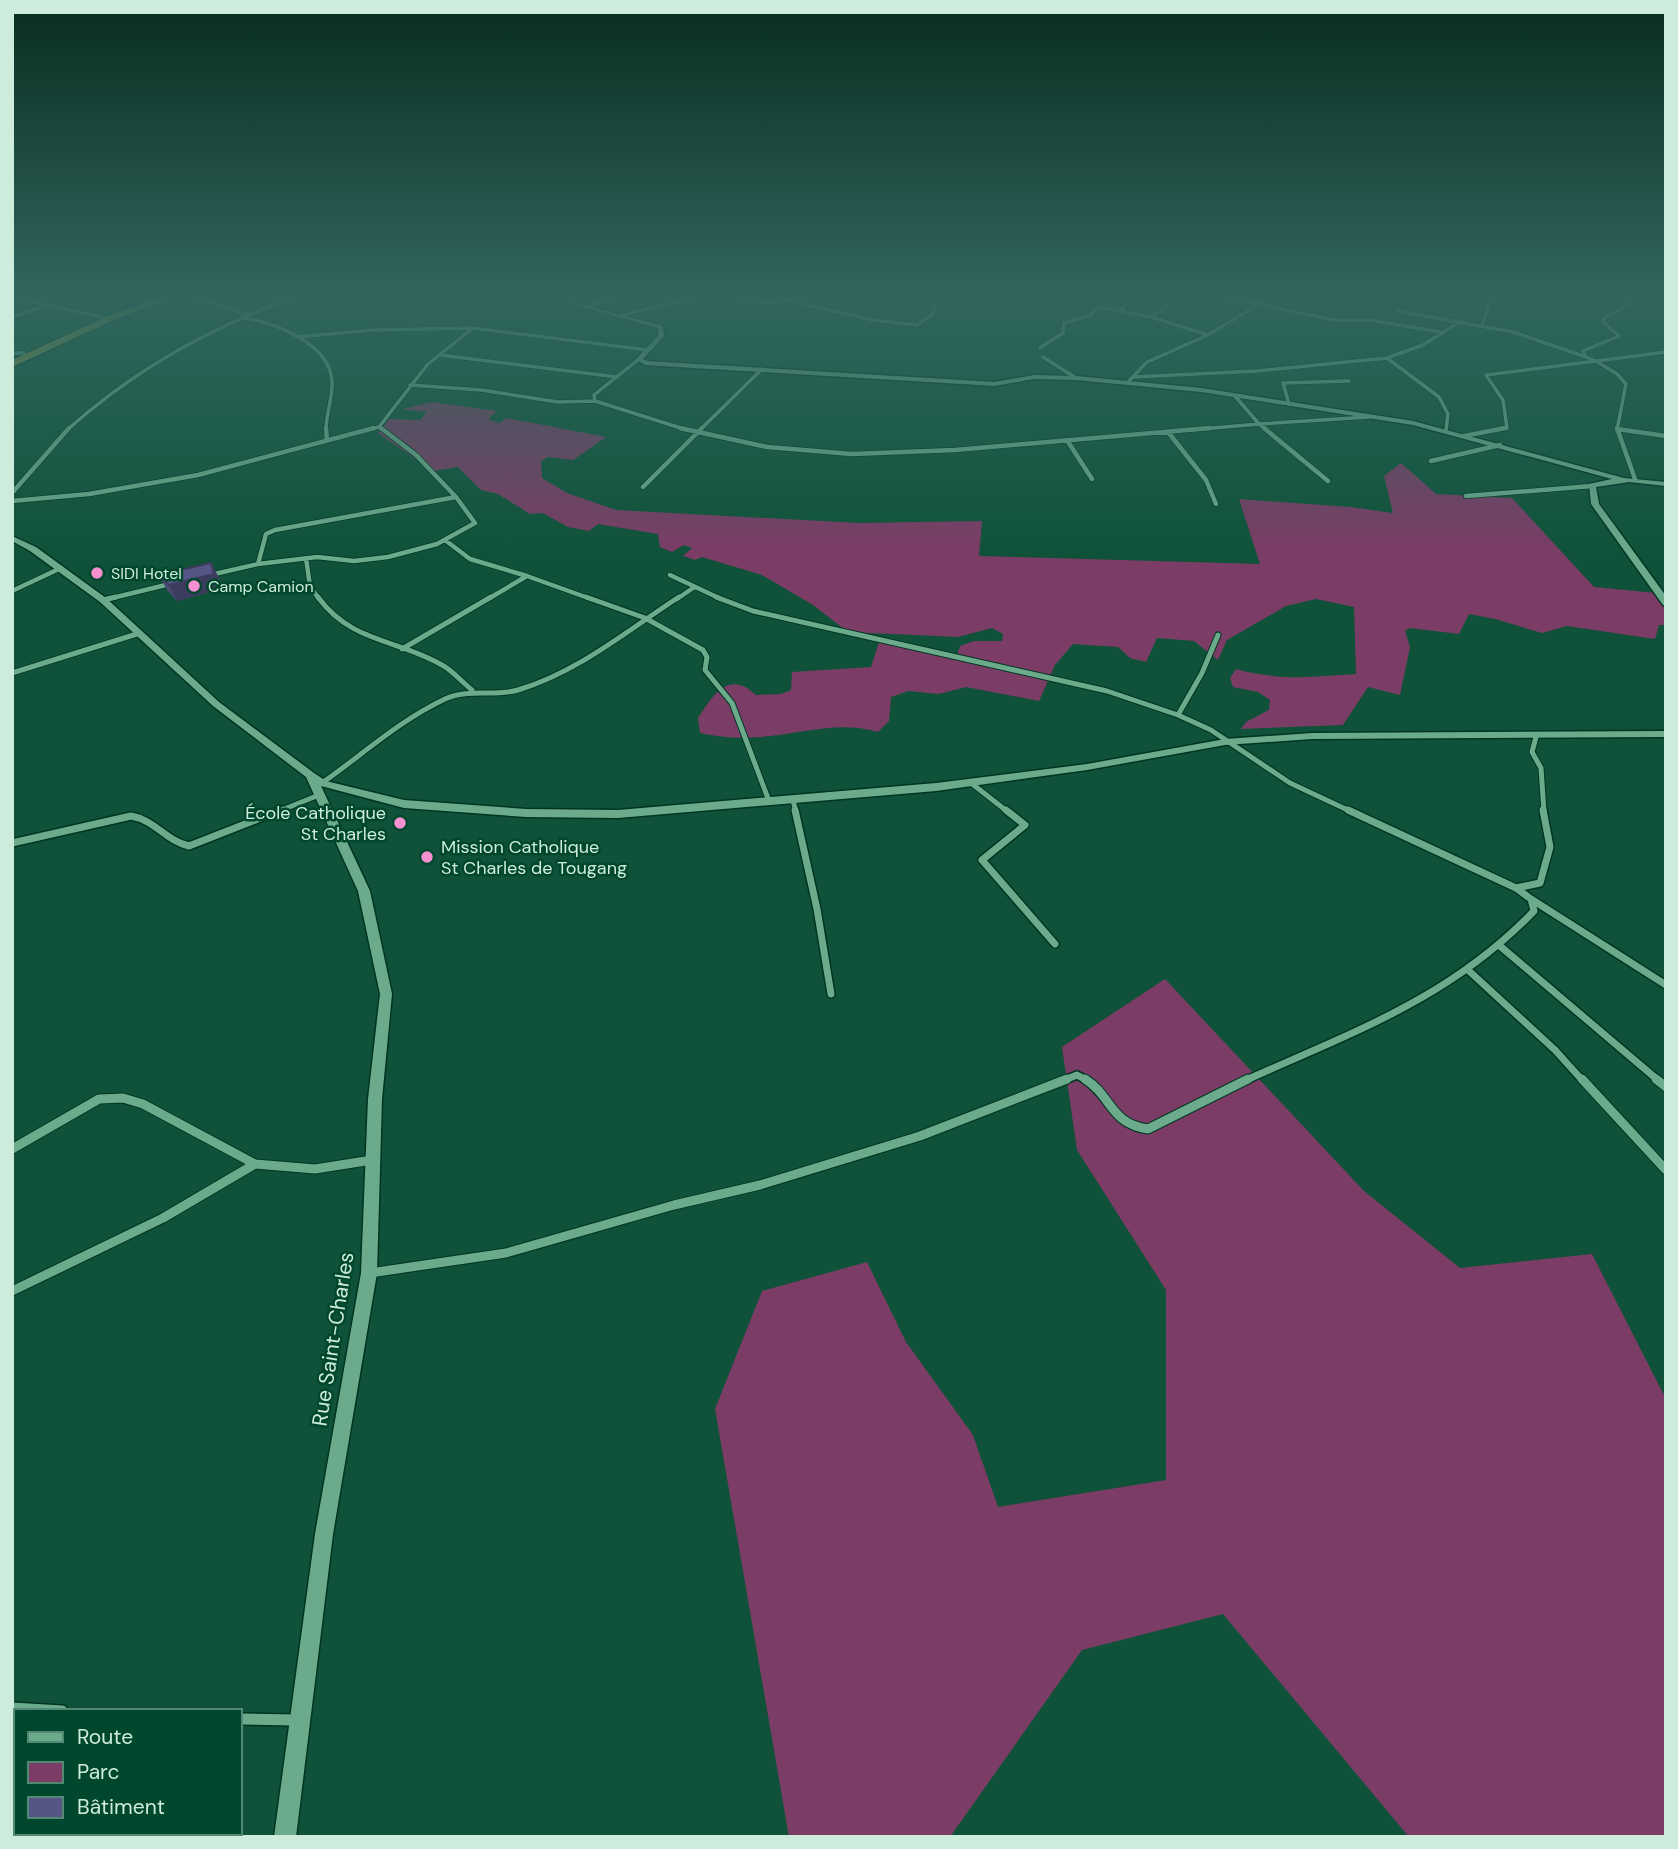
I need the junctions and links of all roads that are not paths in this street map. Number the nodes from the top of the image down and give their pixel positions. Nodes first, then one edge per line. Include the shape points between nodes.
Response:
1 (131, 382) edge
2 (331, 382) edge
3 (413, 382) edge
4 (611, 382) edge
5 (749, 382) edge
6 (968, 382) edge
7 (1005, 382) edge
8 (1152, 382) edge
9 (1307, 382) edge
10 (1419, 382) edge
11 (1491, 382) edge
12 (1624, 382) edge
13 (410, 385) junction
14 (1235, 396) junction
15 (595, 401) junction
16 (1289, 404) junction
17 (1370, 417) junction
18 (1259, 424) junction
19 (379, 427) junction
20 (1617, 429) junction
21 (1446, 430) junction
22 (1168, 432) junction
23 (698, 433) junction
24 (1464, 436) junction
25 (1666, 436) edge
26 (327, 440) junction
27 (1067, 440) junction
28 (1500, 445) junction
29 (1552, 460) junction
30 (1431, 461) dead end
31 (1092, 479) dead end
32 (1621, 479) junction
33 (1634, 479) junction
34 (1328, 481) dead end
35 (1666, 484) edge
36 (1596, 485) junction
37 (643, 487) dead end
38 (12, 493) edge
39 (456, 496) junction
40 (1466, 496) dead end
41 (12, 501) edge
42 (1216, 503) dead end
43 (12, 538) edge
44 (446, 540) junction
45 (306, 558) junction
46 (258, 564) junction
47 (61, 568) junction
48 (209, 575) edge
49 (670, 575) dead end
50 (527, 576) junction
51 (183, 582) edge
52 (692, 588) junction
53 (12, 591) edge
54 (103, 600) junction
55 (1666, 603) edge
56 (645, 618) junction
57 (140, 633) junction
58 (1218, 635) dead end
59 (402, 649) junction
60 (12, 673) edge
61 (472, 690) junction
62 (1178, 715) junction
63 (1666, 734) edge
64 (1536, 737) junction
65 (1225, 742) junction
66 (310, 775) joint
67 (971, 783) junction
68 (320, 789) junction
69 (793, 800) junction
70 (769, 801) junction
71 (12, 843) edge
72 (1516, 888) junction
73 (1531, 899) junction
74 (1055, 944) dead end
75 (1500, 946) junction
76 (1468, 970) junction
77 (1666, 985) edge
78 (831, 994) dead end
79 (1666, 1087) edge
80 (12, 1149) edge
81 (373, 1160) junction
82 (255, 1164) junction
83 (1666, 1170) edge
84 (369, 1273) junction
85 (12, 1291) edge
86 (242, 1719) edge
87 (300, 1720) junction
88 (290, 1835) edge

1 - 38 street via 57,438
2 - 26 street
3 - 13 street
4 - 15 street via 594,396
5 - 23 street
6 - 7 street
8 - 14 street
9 - 16 street via 1283,383
10 - 21 street via 1439,397 1448,414
11 - 24 street via 1503,400 1507,428
12 - 20 street
13 - 15 street via 558,402
13 - 19 street
14 - 16 street
14 - 18 street
15 - 23 street
16 - 17 street
17 - 18 street
17 - 21 street
18 - 22 street
18 - 34 street
19 - 26 street
19 - 39 street
20 - 25 street
20 - 33 street
21 - 24 street
22 - 27 street
22 - 42 street via 1206,480
23 - 27 street via 825,453
23 - 37 street
24 - 28 street
26 - 41 street via 142,486
27 - 31 street
28 - 29 street
28 - 30 street
29 - 32 street
29 - 36 street
32 - 33 street
32 - 36 street
33 - 35 street
36 - 40 street
36 - 55 street via 1595,504
39 - 44 street via 475,523
39 - 46 street via 275,530 266,534
43 - 47 street
44 - 45 street via 375,559
44 - 50 street via 470,559
45 - 46 street
45 - 59 street via 310,586 330,614 367,637
46 - 48 street
47 - 53 street
47 - 54 street
49 - 52 street
50 - 56 street
50 - 59 street
51 - 54 street
52 - 56 street
52 - 62 street via 752,611 1107,691
54 - 57 street
56 - 61 street via 571,667 516,691
56 - 70 street via 703,650 705,670 732,703
57 - 60 street
57 - 66 street via 216,704
58 - 62 street
59 - 61 street via 442,666
61 - 68 street via 443,700
62 - 65 street
63 - 64 street
64 - 65 street via 1312,736
64 - 72 street via 1532,751 1541,768 1550,847 1539,883
65 - 67 street
65 - 72 street via 1290,783
66 - 68 street, Rue Saint-Charles
67 - 69 street
67 - 74 street via 1025,825 982,860
68 - 70 street via 404,804 526,813 618,814
68 - 71 street via 189,846 168,840 156,823 142,816
68 - 81 street, Rue Saint-Charles via 365,891 386,994
69 - 70 street
69 - 78 street
72 - 73 street
73 - 75 street via 1534,911
73 - 77 street
75 - 76 street
75 - 79 street
76 - 83 street via 1555,1050
76 - 84 street via 1375,1025 1243,1081 1148,1129 1120,1122 1090,1079 1077,1075 920,1136 760,1185 506,1252
80 - 82 street via 99,1099 123,1098 143,1104
81 - 82 street via 315,1169
81 - 84 street, Rue Saint-Charles
82 - 85 street via 163,1218
84 - 87 street, Rue Saint-Charles via 324,1534
86 - 87 street
87 - 88 street, Rue Saint-Charles

